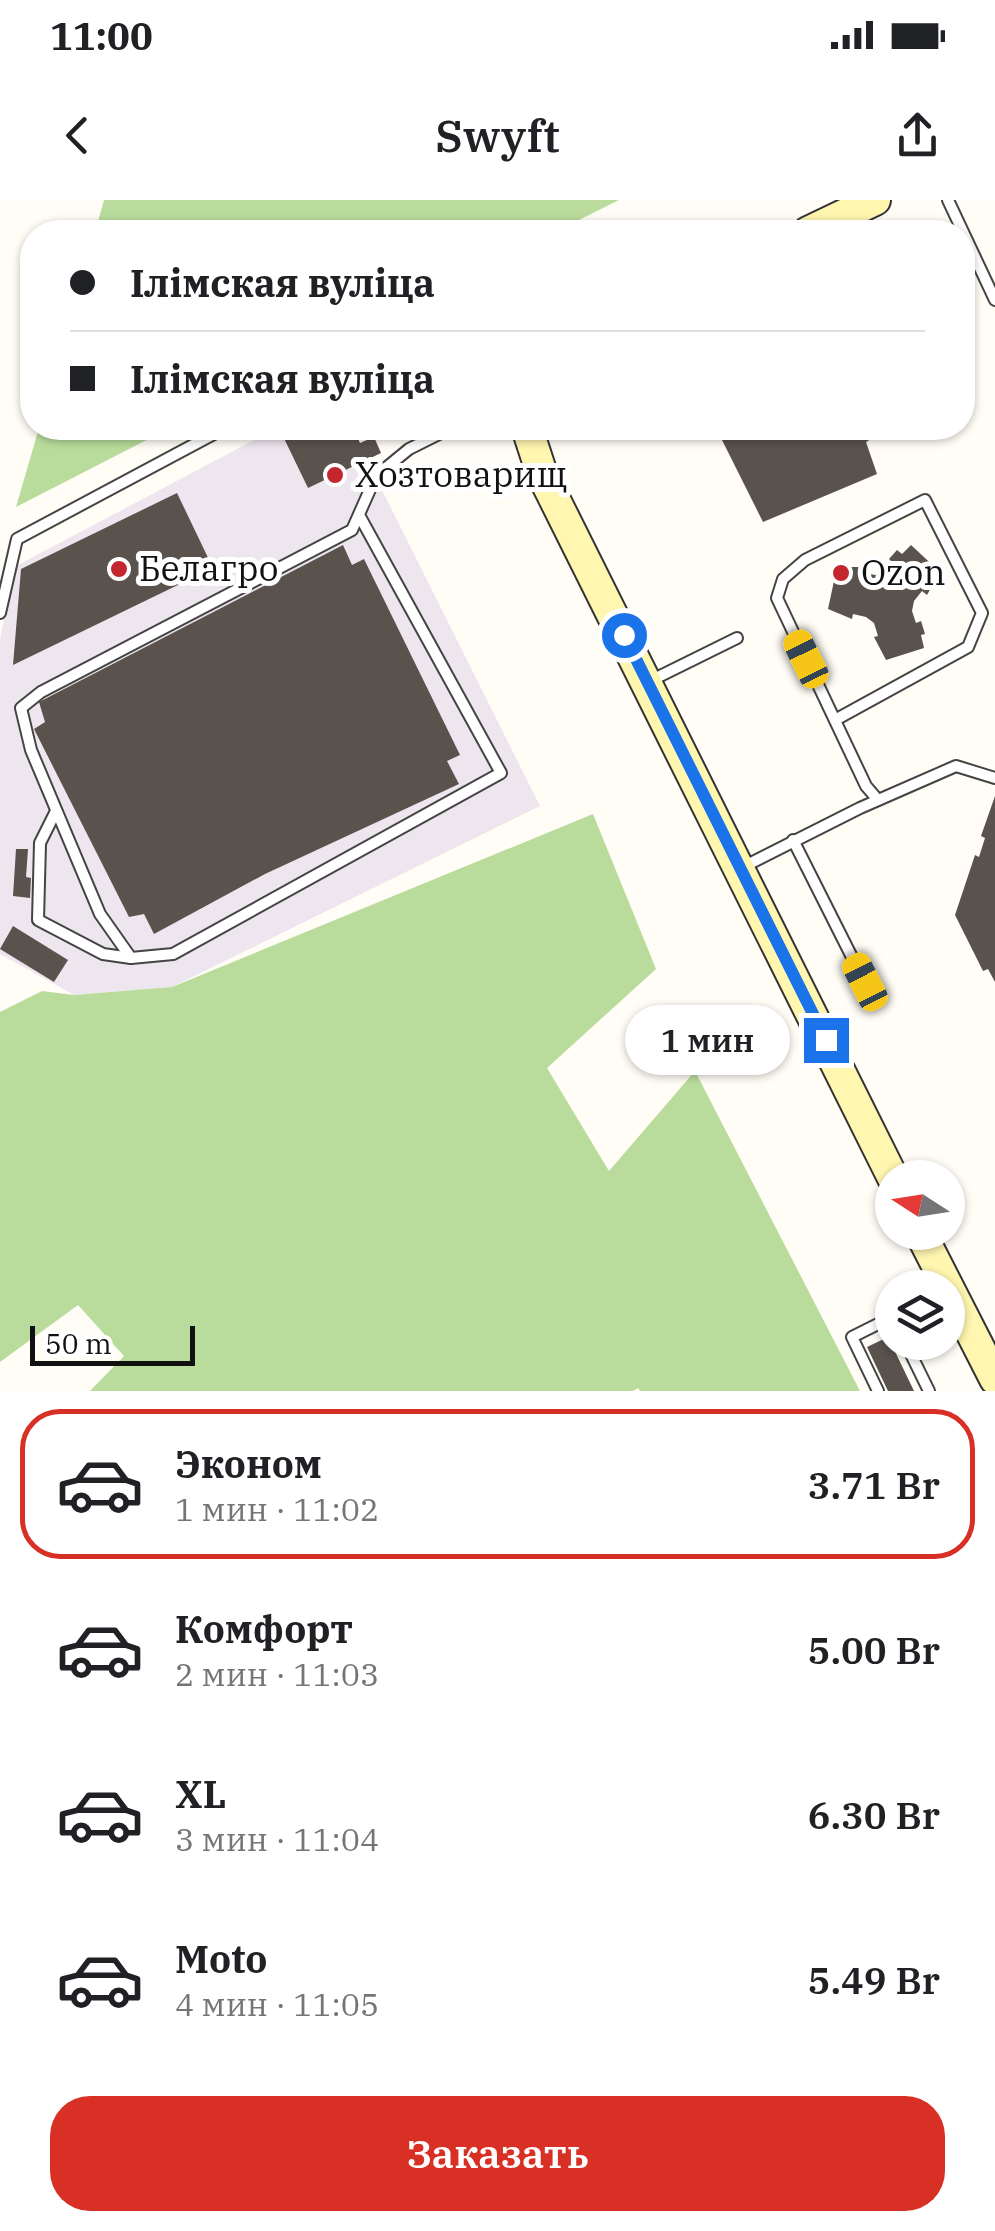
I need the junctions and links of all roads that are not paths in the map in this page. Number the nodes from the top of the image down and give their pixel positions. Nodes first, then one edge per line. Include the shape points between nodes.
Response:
1 (862, 210) edge
2 (837, 220) edge
3 (975, 257) edge
4 (995, 300) edge
5 (203, 440) edge
6 (427, 440) edge
7 (530, 440) edge
8 (359, 514) junction
9 (0, 613) edge
10 (737, 638) dead end
11 (648, 682) junction
12 (835, 720) junction
13 (995, 778) edge
14 (878, 800) junction
15 (56, 810) junction
16 (793, 840) junction
17 (741, 868) junction
18 (131, 958) junction
19 (865, 982) dead end
20 (884, 1160) edge
21 (965, 1325) edge
22 (875, 1326) edge
23 (913, 1360) edge
24 (995, 1378) edge
25 (878, 1391) edge
26 (928, 1391) edge

1 - 2 street
3 - 4 lane
5 - 9 lane via 17,539
6 - 8 lane via 376,476
7 - 11 street
8 - 15 lane via 352,530 21,708
8 - 18 lane via 501,773 173,954
10 - 11 lane
11 - 17 street
12 - 12 lane via 778,598 783,580 806,560 925,500 982,613 968,647
12 - 14 lane
13 - 14 lane via 956,766
14 - 16 lane
15 - 18 lane via 100,914
15 - 18 lane via 40,844 38,920 103,954
16 - 17 lane
16 - 19 lane
17 - 20 street
21 - 24 street
22 - 25 lane via 852,1337
23 - 26 lane

